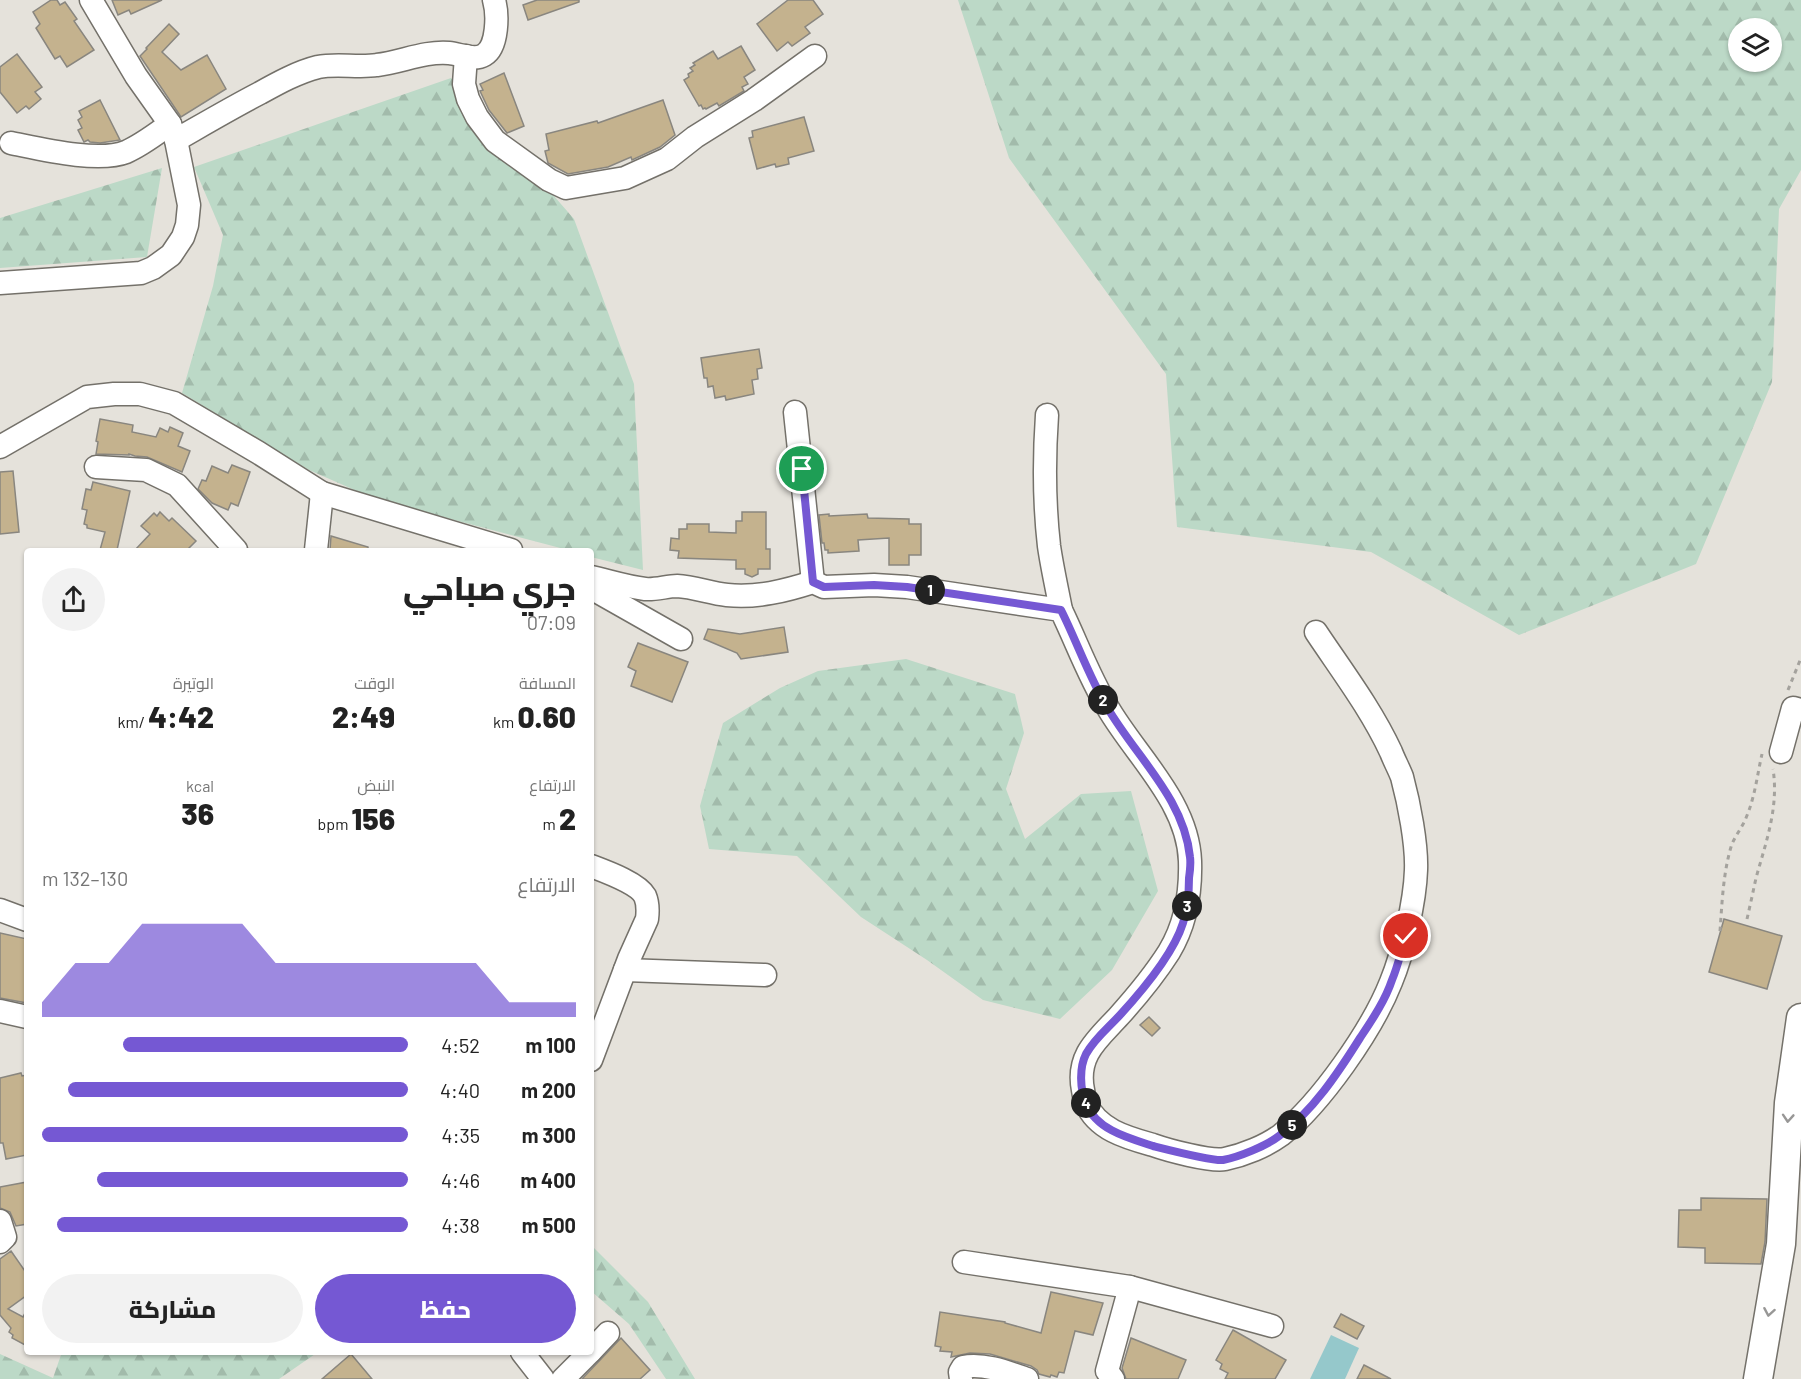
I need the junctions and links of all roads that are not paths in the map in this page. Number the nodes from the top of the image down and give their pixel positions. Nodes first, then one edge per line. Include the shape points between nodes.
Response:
1 (91, 0) edge
2 (494, 0) edge
3 (466, 56) junction
4 (816, 56) dead end
5 (173, 132) junction
6 (11, 142) dead end
7 (0, 283) edge
8 (795, 412) dead end
9 (1047, 415) dead end
10 (0, 447) edge
11 (96, 467) dead end
12 (322, 493) junction
13 (234, 548) edge
14 (316, 548) edge
15 (504, 548) edge
16 (594, 578) edge
17 (813, 582) junction
18 (594, 590) edge
19 (1061, 610) junction
20 (1316, 632) dead end
21 (681, 639) dead end
22 (1793, 704) edge
23 (1773, 753) road end
24 (594, 867) edge
25 (0, 910) edge
26 (24, 920) edge
27 (625, 970) junction
28 (765, 975) dead end
29 (0, 1011) edge
30 (24, 1016) edge
31 (1801, 1018) edge
32 (594, 1052) edge
33 (0, 1221) edge
34 (0, 1242) edge
35 (964, 1262) dead end
36 (1130, 1287) junction
37 (1272, 1326) dead end
38 (608, 1333) dead end
39 (594, 1348) edge
40 (524, 1355) edge
41 (587, 1355) edge
42 (543, 1379) edge
43 (563, 1379) edge
44 (961, 1379) edge
45 (1027, 1379) edge
46 (1113, 1379) edge
47 (1758, 1379) edge

1 - 5 street
2 - 3 street via 497,18 493,46 478,58
3 - 4 street via 464,84 468,99 495,141 566,188 625,178 667,159
3 - 5 street via 432,53 378,65 320,67
5 - 6 street via 111,155 62,153
5 - 7 street via 189,205 183,237 163,262 128,275
8 - 17 street
9 - 19 street via 1049,545
10 - 12 street via 87,397 140,394 174,403
11 - 13 street via 146,470 177,485
12 - 14 street
12 - 15 street
16 - 17 street via 647,589 677,586 748,596
17 - 19 street via 824,587 907,587
18 - 21 street
19 - 20 street via 1106,705 1172,799 1190,858 1189,899 1183,925 1148,981 1086,1054 1081,1078 1086,1104 1104,1126 1117,1133 1163,1149 1221,1160 1277,1137 1311,1106 1374,1018 1392,981 1406,936 1416,872 1415,843 1401,775 1379,727
22 - 23 street
24 - 27 street via 639,888 645,896 646,919
25 - 26 street
27 - 28 street
27 - 32 street
29 - 30 street
31 -> 47 main road via 1789,1103 1781,1244
33 - 34 street via 5,1238
35 - 36 street
36 - 37 street
36 - 46 street via 1107,1371
38 - 39 street
40 - 42 street
41 - 43 street
44 - 45 street via 963,1367 972,1365

